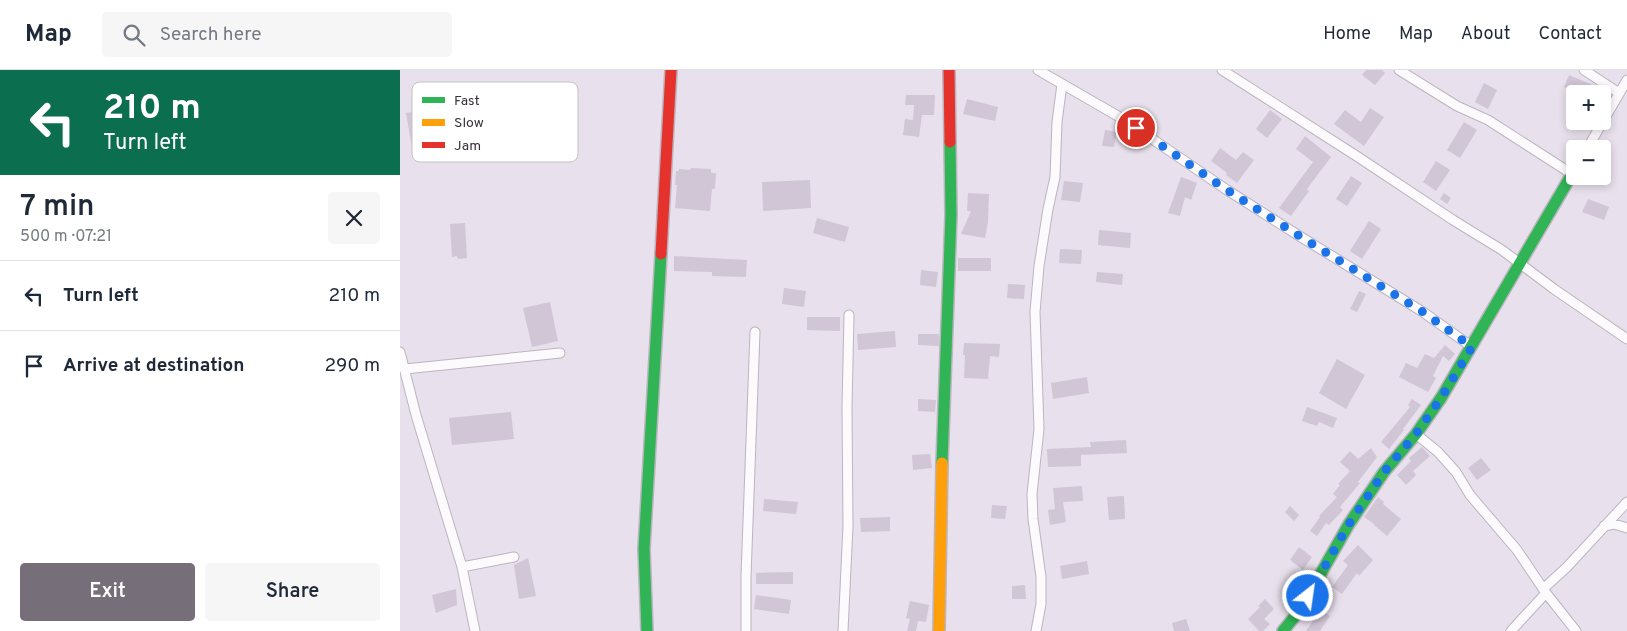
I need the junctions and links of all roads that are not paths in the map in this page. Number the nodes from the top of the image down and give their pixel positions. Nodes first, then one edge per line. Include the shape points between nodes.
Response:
1 (671, 70) edge
2 (949, 70) edge
3 (1038, 70) edge
4 (1222, 70) edge
5 (1399, 70) edge
6 (1584, 70) edge
7 (1627, 80) edge
8 (1062, 84) junction
9 (1619, 93) junction
10 (1592, 140) edge
11 (1566, 166) edge
12 (1566, 185) edge
13 (1521, 263) junction
14 (850, 315) dead end
15 (755, 332) dead end
16 (1627, 339) edge
17 (1472, 347) junction
18 (400, 352) edge
19 (560, 353) dead end
20 (404, 369) junction
21 (1416, 434) junction
22 (1627, 502) edge
23 (1604, 526) junction
24 (1627, 528) edge
25 (514, 557) dead end
26 (462, 567) junction
27 (1545, 591) junction
28 (475, 631) edge
29 (646, 631) edge
30 (746, 631) edge
31 (843, 631) edge
32 (939, 631) edge
33 (1036, 631) edge
34 (1283, 631) edge
35 (1511, 631) edge
36 (1576, 631) edge

1 - 29 street via 644,550
2 - 32 street via 951,214
3 - 8 street
4 - 13 street
5 - 11 street
6 - 9 street
7 - 9 street
8 - 17 street via 1123,119 1243,200 1423,312
8 - 33 street via 1055,177 1039,266 1035,312 1039,429 1032,494 1041,577
9 - 10 street
12 - 13 street
13 - 16 street
13 - 17 street
14 - 31 street via 848,526
15 - 30 street
17 - 21 street
18 - 20 street
19 - 20 street
20 - 26 street
21 - 27 street via 1456,472 1470,495 1517,550
21 - 34 street via 1384,472 1349,524 1300,610
22 - 23 street
23 - 24 street via 1614,524
23 - 27 street
25 - 26 street
26 - 28 street
27 - 35 street
27 - 36 street

